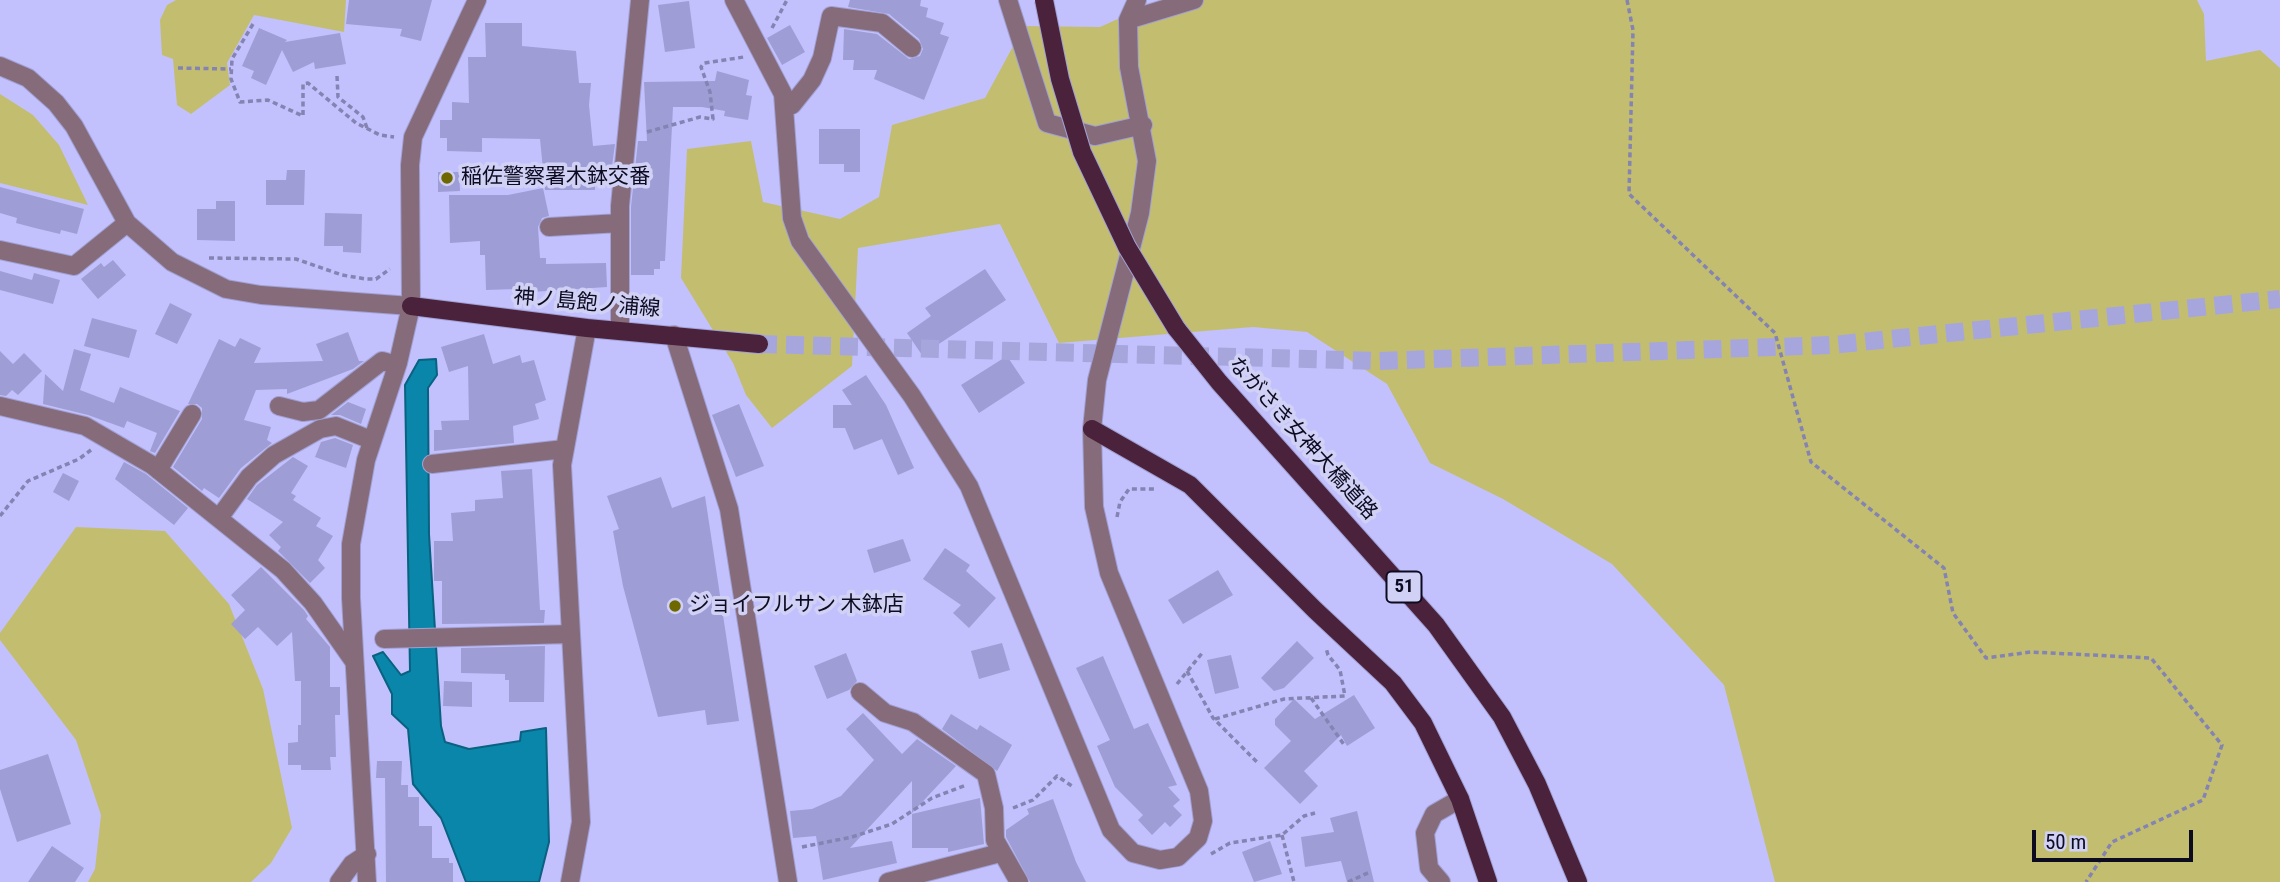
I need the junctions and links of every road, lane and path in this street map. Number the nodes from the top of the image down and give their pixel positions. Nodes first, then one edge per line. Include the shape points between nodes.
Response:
1 (477, 0) edge
2 (640, 0) edge
3 (734, 0) edge
4 (787, 0) edge
5 (1008, 0) edge
6 (1044, 0) edge
7 (1137, 0) edge
8 (1194, 0) edge
9 (1627, 0) edge
10 (1128, 20) junction
11 (253, 24) dead end
12 (750, 32) junction
13 (912, 48) dead end
14 (759, 49) junction
15 (0, 66) edge
16 (178, 68) dead end
17 (231, 69) junction
18 (337, 76) dead end
19 (785, 107) junction
20 (1143, 125) junction
21 (368, 128) junction
22 (627, 136) junction
23 (413, 140) junction
24 (620, 222) junction
25 (127, 223) junction
26 (550, 227) dead end
27 (0, 250) edge
28 (203, 257) dead end
29 (395, 261) dead end
30 (411, 306) junction
31 (587, 328) junction
32 (620, 330) junction
33 (674, 335) junction
34 (759, 344) tunnel mouth
35 (397, 365) junction
36 (0, 406) edge
37 (279, 406) dead end
38 (192, 414) dead end
39 (1092, 429) junction
40 (105, 437) junction
41 (371, 440) junction
42 (564, 449) junction
43 (432, 464) dead end
44 (158, 470) junction
45 (1165, 492) dead end
46 (0, 516) edge
47 (219, 517) junction
48 (1116, 525) dead end
49 (571, 634) junction
50 (1320, 638) dead end
51 (384, 639) dead end
52 (1328, 646) junction
53 (1203, 652) dead end
54 (1336, 653) dead end
55 (355, 663) junction
56 (1187, 671) junction
57 (860, 692) dead end
58 (1161, 695) junction
59 (1311, 698) junction
60 (1215, 719) junction
61 (1345, 746) dead end
62 (1259, 764) dead end
63 (987, 778) junction
64 (1093, 787) junction
65 (1460, 799) junction
66 (994, 811) junction
67 (1315, 813) dead end
68 (1282, 835) junction
69 (783, 850) junction
70 (1185, 852) junction
71 (1000, 853) junction
72 (366, 854) junction
73 (1370, 872) dead end
74 (1489, 877) edge
75 (339, 882) edge
76 (368, 882) edge
77 (570, 882) edge
78 (788, 882) edge
79 (888, 882) edge
80 (1019, 882) edge
81 (1294, 882) edge
82 (1348, 882) edge
83 (1441, 882) edge
84 (1578, 882) edge
85 (2087, 882) edge

1 - 23 street
2 - 22 street
3 - 12 street
4 - 12 path via 769,33 763,27
5 - 20 street via 1047,123 1095,136
6 - 84 main road, ながさき女神大橋道路 / 51, bridge via 1060,79 1082,152 1127,247 1176,328 1436,625 1502,717 1537,784
7 - 10 street
8 - 10 street
9 - 85 path via 1633,30 1629,194 1775,332 1811,462 1944,568 1953,613 1986,658 2031,652 2151,658 2222,746 2203,800 2112,842
10 - 20 street via 1129,67
11 - 17 path
12 - 14 street
13 - 19 street via 882,23 831,16 812,80 792,105
14 - 19 street
14 - 22 path via 742,58 701,67 713,119 699,117
15 - 25 street via 28,78 56,103 74,126
16 - 17 path
17 - 21 path via 240,102 268,100 303,116 303,84 308,83
18 - 21 path via 338,97 363,117
19 - 64 street via 792,218 800,241 912,396 970,486
20 - 39 street via 1147,161 1140,213 1097,380
21 - 23 path via 380,135
22 - 24 street
23 - 30 street
24 - 26 street
24 - 32 street
25 - 27 street via 74,267
25 - 30 street via 172,262 226,289
28 - 29 path via 296,259 366,279 386,273
30 - 31 main road, 神ノ島飽ノ浦線
30 - 35 street
31 - 32 main road, 神ノ島飽ノ浦線
31 - 42 street
32 - 33 main road, 神ノ島飽ノ浦線
33 - 34 main road, 神ノ島飽ノ浦線
33 - 69 street via 729,509
35 - 37 street via 382,361 318,410 303,412
35 - 41 street
36 - 40 street via 71,422
38 - 44 street
39 - 58 street via 1094,507 1109,573
39 - 65 main road via 1190,485 1393,683 1423,723
40 - 44 street
40 - 46 path via 79,459 28,481
41 - 47 street via 336,426 320,429 274,455 249,477
41 - 55 street via 351,544
42 - 43 street
42 - 49 street
44 - 47 street
45 - 48 path via 1129,489 1120,502
47 - 55 street via 283,570 313,603
49 - 51 street
49 - 77 street via 581,822
50 - 52 path
52 - 54 path
52 - 59 path via 1328,655 1340,670 1345,696
53 - 56 path
55 - 72 street
56 - 58 path via 1172,690
56 - 60 path
57 - 63 street via 886,713 923,729
58 - 70 street via 1196,778 1202,805 1201,830
59 - 60 path via 1269,702
59 - 61 path
60 - 62 path
63 - 66 street
63 - 69 path via 937,795 892,824
64 - 66 path via 1081,789 1057,776 1024,804
64 - 70 street via 1111,830 1133,853 1160,860
65 - 74 main road
65 - 83 street via 1434,814 1425,833 1429,868
66 - 71 street
67 - 68 path via 1304,816
68 - 70 path via 1230,843 1202,860
68 - 81 path
69 - 78 street
71 - 79 street
71 - 80 street
72 - 75 street
72 - 76 street
73 - 82 path

